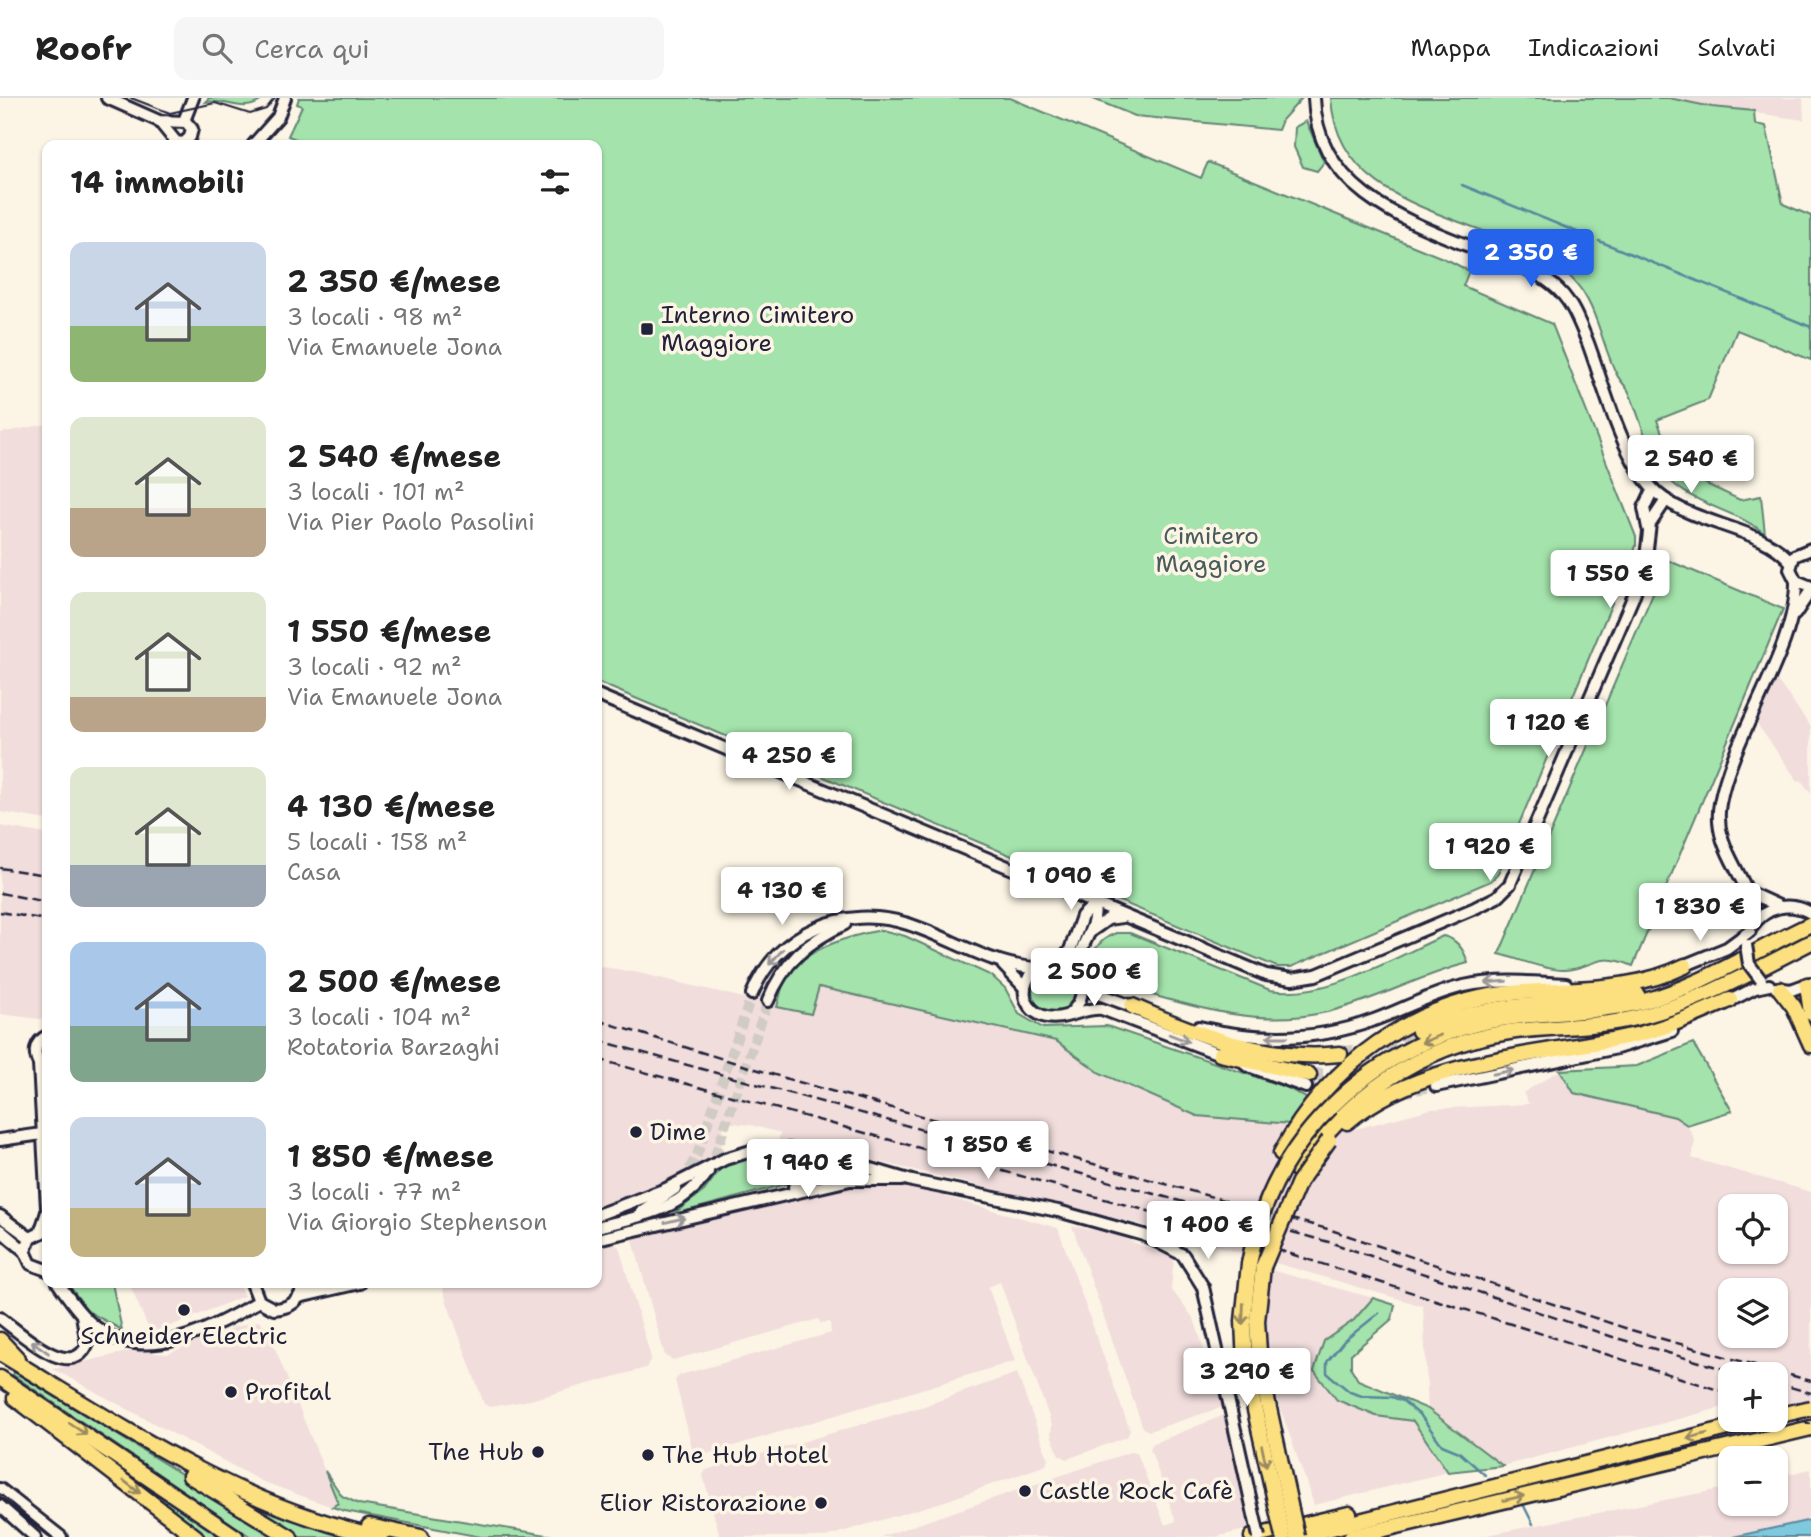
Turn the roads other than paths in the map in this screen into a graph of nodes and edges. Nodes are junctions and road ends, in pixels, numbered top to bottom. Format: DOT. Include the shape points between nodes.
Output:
graph roads {
  1 [pos="107,98"];
  2 [pos="193,98"];
  3 [pos="285,98"];
  4 [pos="1314,98"];
  5 [pos="159,121"];
  6 [pos="181,121"];
  7 [pos="175,140"];
  8 [pos="176,140"];
  9 [pos="178,140"];
  10 [pos="257,140"];
  11 [pos="1653,489"];
  12 [pos="1666,500"];
  13 [pos="1648,530"];
  14 [pos="1773,547"];
  15 [pos="1805,550"];
  16 [pos="1791,562"];
  17 [pos="1796,581"];
  18 [pos="1811,589"];
  19 [pos="1791,619"];
  20 [pos="602,697"];
  21 [pos="1060,890"];
  22 [pos="1748,892"];
  23 [pos="1094,905"];
  24 [pos="1780,907"];
  25 [pos="1807,911"];
  26 [pos="1122,917"];
  27 [pos="857,918"];
  28 [pos="1811,924"];
  29 [pos="1079,925"];
  30 [pos="1752,927"];
  31 [pos="1091,931"];
  32 [pos="1775,941"];
  33 [pos="1811,942"];
  34 [pos="1054,961"];
  35 [pos="1003,964"];
  36 [pos="1685,966"];
  37 [pos="1035,968"];
  38 [pos="1081,979"];
  39 [pos="1736,981"];
  40 [pos="1809,984"];
  41 [pos="1770,985"];
  42 [pos="1025,988"];
  43 [pos="752,995"];
  44 [pos="1730,1000"];
  45 [pos="768,1001"];
  46 [pos="1132,1006"];
  47 [pos="1811,1013"];
  48 [pos="1069,1014"];
  49 [pos="1419,1031"];
  50 [pos="42,1041"];
  51 [pos="1811,1045"];
  52 [pos="1220,1054"];
  53 [pos="1340,1054"];
  54 [pos="42,1064"];
  55 [pos="1434,1066"];
  56 [pos="1307,1081"];
  57 [pos="1436,1086"];
  58 [pos="42,1134"];
  59 [pos="0,1140"];
  60 [pos="810,1152"];
  61 [pos="708,1172"];
  62 [pos="912,1181"];
  63 [pos="676,1188"];
  64 [pos="736,1206"];
  65 [pos="602,1213"];
  66 [pos="0,1216"];
  67 [pos="614,1223"];
  68 [pos="602,1226"];
  69 [pos="0,1230"];
  70 [pos="42,1231"];
  71 [pos="30,1238"];
  72 [pos="602,1238"];
  73 [pos="25,1251"];
  74 [pos="1256,1265"];
  75 [pos="42,1268"];
  76 [pos="62,1288"];
  77 [pos="254,1288"];
  78 [pos="302,1288"];
  79 [pos="335,1288"];
  80 [pos="299,1297"];
  81 [pos="259,1301"];
  82 [pos="81,1313"];
  83 [pos="0,1318"];
  84 [pos="0,1340"];
  85 [pos="0,1353"];
  86 [pos="27,1369"];
  87 [pos="0,1378"];
  88 [pos="44,1379"];
  89 [pos="0,1386"];
  90 [pos="1811,1408"];
  91 [pos="1788,1413"];
  92 [pos="1811,1428"];
  93 [pos="1718,1430"];
  94 [pos="1526,1478"];
  95 [pos="0,1489"];
  96 [pos="0,1506"];
  97 [pos="35,1537"];
  98 [pos="61,1537"];
  99 [pos="196,1537"];
  100 [pos="236,1537"];
  101 [pos="290,1537"];
  102 [pos="380,1537"];
  103 [pos="421,1537"];
  104 [pos="1252,1537"];
  105 [pos="1259,1537"];
  106 [pos="1283,1537"];
  107 [pos="1296,1537"];
  108 [pos="1351,1537"];
  1 -- 5 [label="street"];
  2 -- 6 [label="street"];
  3 -- 10 [label="street" via="278,117"];
  4 -- 11 [label="street" via="1317,125 1330,155 1365,196 1398,215 1528,270 1564,296 1578,318 1631,453"];
  5 -- 6 [label="street"];
  5 -- 7 [label="street"];
  6 -- 8 [label="street"];
  6 -- 9 [label="street" via="192,133"];
  11 -- 12 [label="street"];
  11 -- 13 [label="street" via="1644,508"];
  12 -- 13 [label="street"];
  12 -- 14 [label="street"];
  13 -- 26 [label="street" via="1640,578 1515,878 1497,897 1316,975 1292,979 1266,975"];
  14 -- 15 [label="street"];
  14 -- 16 [label="street"];
  15 -- 16 [label="street"];
  16 -- 17 [label="street"];
  17 -- 18 [label="street"];
  17 -- 19 [label="street"];
  18 -- 19 [label="street"];
  19 -- 22 [label="street" via="1727,773 1720,801 1720,831 1727,854"];
  20 -- 21 [label="street"];
  21 -- 23 [label="street"];
  21 -- 29 [label="street" via="1077,909"];
  22 -- 24 [label="street"];
  22 -- 30 [label="street"];
  23 -- 26 [label="street"];
  23 -- 29 [label="street"];
  23 -- 31 [label="street"];
  24 -- 25 [label="street"];
  24 -- 30 [label="street" via="1765,913"];
  26 -- 31 [label="street" via="1108,919"];
  27 -- 35 [label="street" via="910,925"];
  27 -- 43 [label="street, one-way" via="824,924 790,941 769,964"];
  27 -- 45 [label="street" via="799,952 780,975"];
  28 -- 32 [label="highway"];
  29 -- 34 [label="street" via="1069,953"];
  30 -- 36 [label="street" via="1727,948"];
  30 -- 41 [label="street, bridge" via="1746,945 1749,964"];
  31 -- 38 [label="street" via="1078,953"];
  32 -- 49 [label="highway" via="1657,990 1501,1007"];
  32 -- 74 [label="highway, one-way, bridge" via="1709,976 1654,998 1600,1010 1502,1019 1449,1032 1391,1059 1366,1076 1304,1136 1262,1213"];
  33 -- 39 [label="highway"];
  34 -- 37 [label="street"];
  34 -- 38 [label="street" via="1072,967"];
  35 -- 37 [label="street"];
  35 -- 42 [label="street"];
  36 -- 46 [label="street, one-way" via="1605,984 1477,984 1359,1025 1306,1036 1222,1032"];
  36 -- 74 [label="highway, bridge" via="1636,984 1513,993 1448,1007 1369,1048 1309,1106 1281,1153 1250,1234"];
  37 -- 42 [label="street"];
  38 -- 46 [label="street" via="1093,992"];
  38 -- 48 [label="street" via="1079,1004"];
  39 -- 55 [label="highway" via="1654,1019"];
  39 -- 74 [label="highway, bridge" via="1665,1010 1623,1021 1511,1032 1453,1046 1399,1071 1350,1108 1312,1150 1278,1210"];
  40 -- 41 [label="street"];
  40 -- 47 [label="highway"];
  41 -- 44 [label="street"];
  41 -- 51 [label="highway" via="1794,1007"];
  42 -- 48 [label="street" via="1037,1013 1055,1018"];
  57 -- 44 [label="street, one-way" via="1646,1041"];
  44 -- 74 [label="highway, bridge" via="1645,1033 1434,1076 1374,1102 1337,1132 1306,1170"];
  46 -- 53 [label="highway" via="1240,1047"];
  48 -- 52 [label="street, one-way" via="1102,1009"];
  50 -- 54 [label="street" via="35,1049"];
  52 -- 56 [label="highway"];
  58 -- 59 [label="street"];
  60 -- 62 [label="street"];
  60 -- 64 [label="street" via="815,1162 810,1179"];
  60 -- 65 [label="street" via="775,1149 733,1156 649,1197"];
  61 -- 67 [label="street" via="671,1207"];
  62 -- 64 [label="street" via="850,1180"];
  62 -- 105 [label="street, bridge" via="1058,1211 1144,1235 1183,1255 1203,1287"];
  63 -- 67 [label="street" via="660,1202"];
  72 -- 64 [label="street, one-way"];
  66 -- 71 [label="street"];
  67 -- 68 [label="street"];
  69 -- 73 [label="street"];
  70 -- 71 [label="street"];
  71 -- 73 [label="street"];
  73 -- 75 [label="street" via="31,1264"];
  74 -- 106 [label="highway, one-way, bridge" via="1243,1321 1245,1365"];
  74 -- 107 [label="highway, bridge" via="1259,1359"];
  76 -- 82 [label="street"];
  77 -- 81 [label="street"];
  78 -- 80 [label="street"];
  79 -- 80 [label="street"];
  80 -- 81 [label="street" via="285,1308 274,1309"];
  81 -- 82 [label="street" via="192,1335 164,1342 124,1340 99,1330"];
  82 -- 83 [label="street, one-way" via="87,1345 82,1355 68,1359 49,1353"];
  84 -- 86 [label="highway"];
  85 -- 86 [label="highway"];
  86 -- 88 [label="highway"];
  87 -- 100 [label="highway, one-way"];
  88 -- 101 [label="highway"];
  88 -- 102 [label="highway" via="228,1486 300,1515"];
  88 -- 103 [label="highway" via="248,1486 319,1513"];
  89 -- 99 [label="highway, one-way"];
  90 -- 91 [label="highway, bridge"];
  108 -- 92 [label="highway, one-way"];
  93 -- 94 [label="highway, one-way"];
  94 -- 104 [label="highway" via="1448,1491"];
  94 -- 107 [label="highway"];
  95 -- 98 [label="street"];
  96 -- 97 [label="street"];
}
